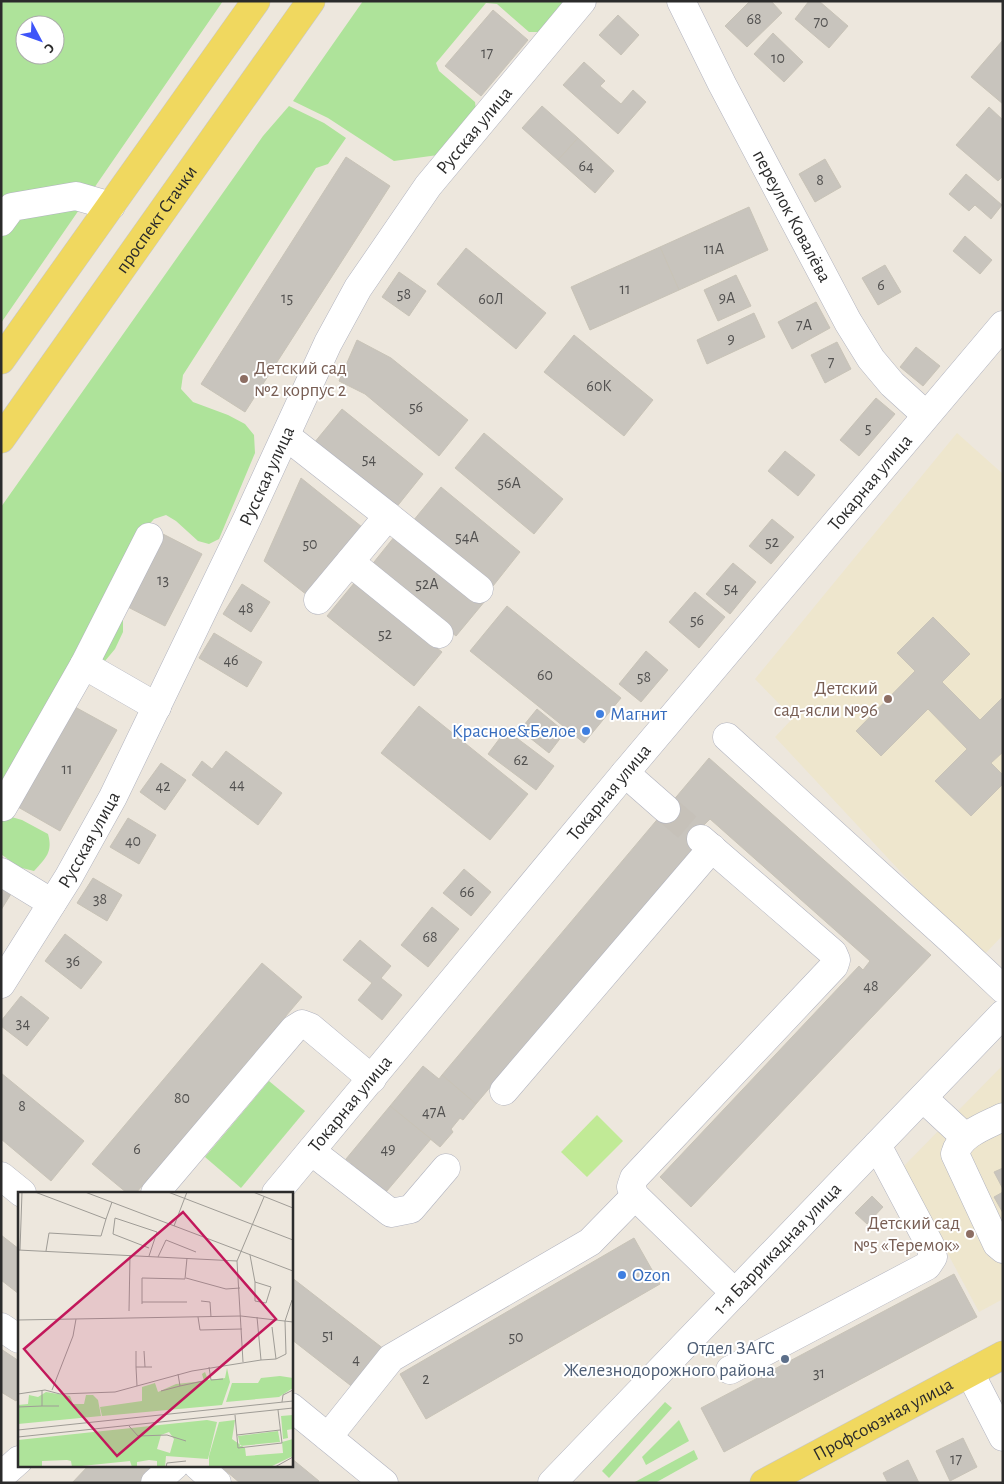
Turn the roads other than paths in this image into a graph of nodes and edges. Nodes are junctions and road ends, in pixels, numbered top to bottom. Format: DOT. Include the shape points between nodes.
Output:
graph roads {
  1 [pos="256,1"];
  2 [pos="311,1"];
  3 [pos="582,1"];
  4 [pos="681,1"];
  5 [pos="111,206"];
  6 [pos="1,222"];
  7 [pos="1003,325"];
  8 [pos="1,360"];
  9 [pos="926,415"];
  10 [pos="286,436"];
  11 [pos="1,439"];
  12 [pos="388,516"];
  13 [pos="149,537"];
  14 [pos="350,562"];
  15 [pos="479,589"];
  16 [pos="318,600"];
  17 [pos="439,634"];
  18 [pos="84,665"];
  19 [pos="157,707"];
  20 [pos="727,737"];
  21 [pos="625,773"];
  22 [pos="3,807"];
  23 [pos="666,809"];
  24 [pos="1,872"];
  25 [pos="52,903"];
  26 [pos="1,984"];
  27 [pos="1003,989"];
  28 [pos="1003,1014"];
  29 [pos="372,1079"];
  30 [pos="504,1091"];
  31 [pos="923,1098"];
  32 [pos="1003,1117"];
  33 [pos="965,1137"];
  34 [pos="877,1145"];
  35 [pos="311,1151"];
  36 [pos="446,1168"];
  37 [pos="1,1176"];
  38 [pos="21,1192"];
  39 [pos="156,1192"];
  40 [pos="277,1192"];
  41 [pos="636,1196"];
  42 [pos="1003,1249"];
  43 [pos="735,1293"];
  44 [pos="1,1326"];
  45 [pos="18,1338"];
  46 [pos="1003,1355"];
  47 [pos="730,1370"];
  48 [pos="970,1373"];
  49 [pos="292,1408"];
  50 [pos="328,1437"];
  51 [pos="1003,1437"];
  52 [pos="18,1461"];
  53 [pos="174,1466"];
  54 [pos="198,1466"];
  55 [pos="1,1476"];
  56 [pos="156,1483"];
  57 [pos="217,1483"];
  58 [pos="384,1483"];
  59 [pos="552,1483"];
  60 [pos="764,1483"];
  1 -- 5 [label="main road"];
  2 -- 11 [label="main road, проспект Стачки"];
  3 -- 10 [label="street, Русская улица" via="428,186 392,237 358,288 328,343"];
  4 -- 9 [label="street, переулок Ковалёва" via="848,322 892,384"];
  5 -- 6 [label="street" via="76,196 12,207"];
  5 -- 8 [label="main road"];
  7 -- 9 [label="street, Токарная улица"];
  9 -- 21 [label="street, Токарная улица"];
  10 -- 12 [label="street"];
  10 -- 19 [label="street, Русская улица"];
  12 -- 14 [label="street"];
  12 -- 15 [label="street"];
  13 -- 18 [label="street"];
  14 -- 16 [label="street"];
  14 -- 17 [label="street"];
  18 -- 19 [label="street"];
  18 -- 22 [label="street"];
  19 -- 25 [label="street, Русская улица" via="113,797"];
  20 -- 27 [label="street"];
  21 -- 23 [label="street"];
  21 -- 29 [label="street, Токарная улица"];
  24 -- 25 [label="street"];
  25 -- 26 [label="street, Русская улица"];
  28 -- 31 [label="street, 1-я Баррикадная улица"];
  29 -- 35 [label="street, Токарная улица"];
  29 -- 39 [label="street" via="310,1027 302,1024 294,1029"];
  30 -- 41 [label="street" via="706,843 833,953 836,960 834,966 634,1178 631,1187"];
  31 -- 33 [label="street"];
  31 -- 34 [label="street, 1-я Баррикадная улица"];
  32 -- 33 [label="street"];
  33 -- 42 [label="street" via="957,1145 955,1154"];
  34 -- 43 [label="street, 1-я Баррикадная улица"];
  34 -- 47 [label="street" via="933,1257 927,1266"];
  35 -- 36 [label="street" via="391,1213 411,1210"];
  35 -- 40 [label="street, Токарная улица"];
  37 -- 38 [label="street"];
  41 -- 43 [label="street"];
  41 -- 50 [label="street" via="590,1242 391,1358"];
  43 -- 59 [label="street, 1-я Баррикадная улица"];
  44 -- 45 [label="street"];
  46 -- 48 [label="main road, Профсоюзная улица"];
  48 -- 51 [label="street"];
  48 -- 60 [label="main road, Профсоюзная улица"];
  49 -- 50 [label="street"];
  50 -- 58 [label="street"];
  52 -- 55 [label="street"];
  53 -- 56 [label="street"];
  54 -- 57 [label="street"];
}
